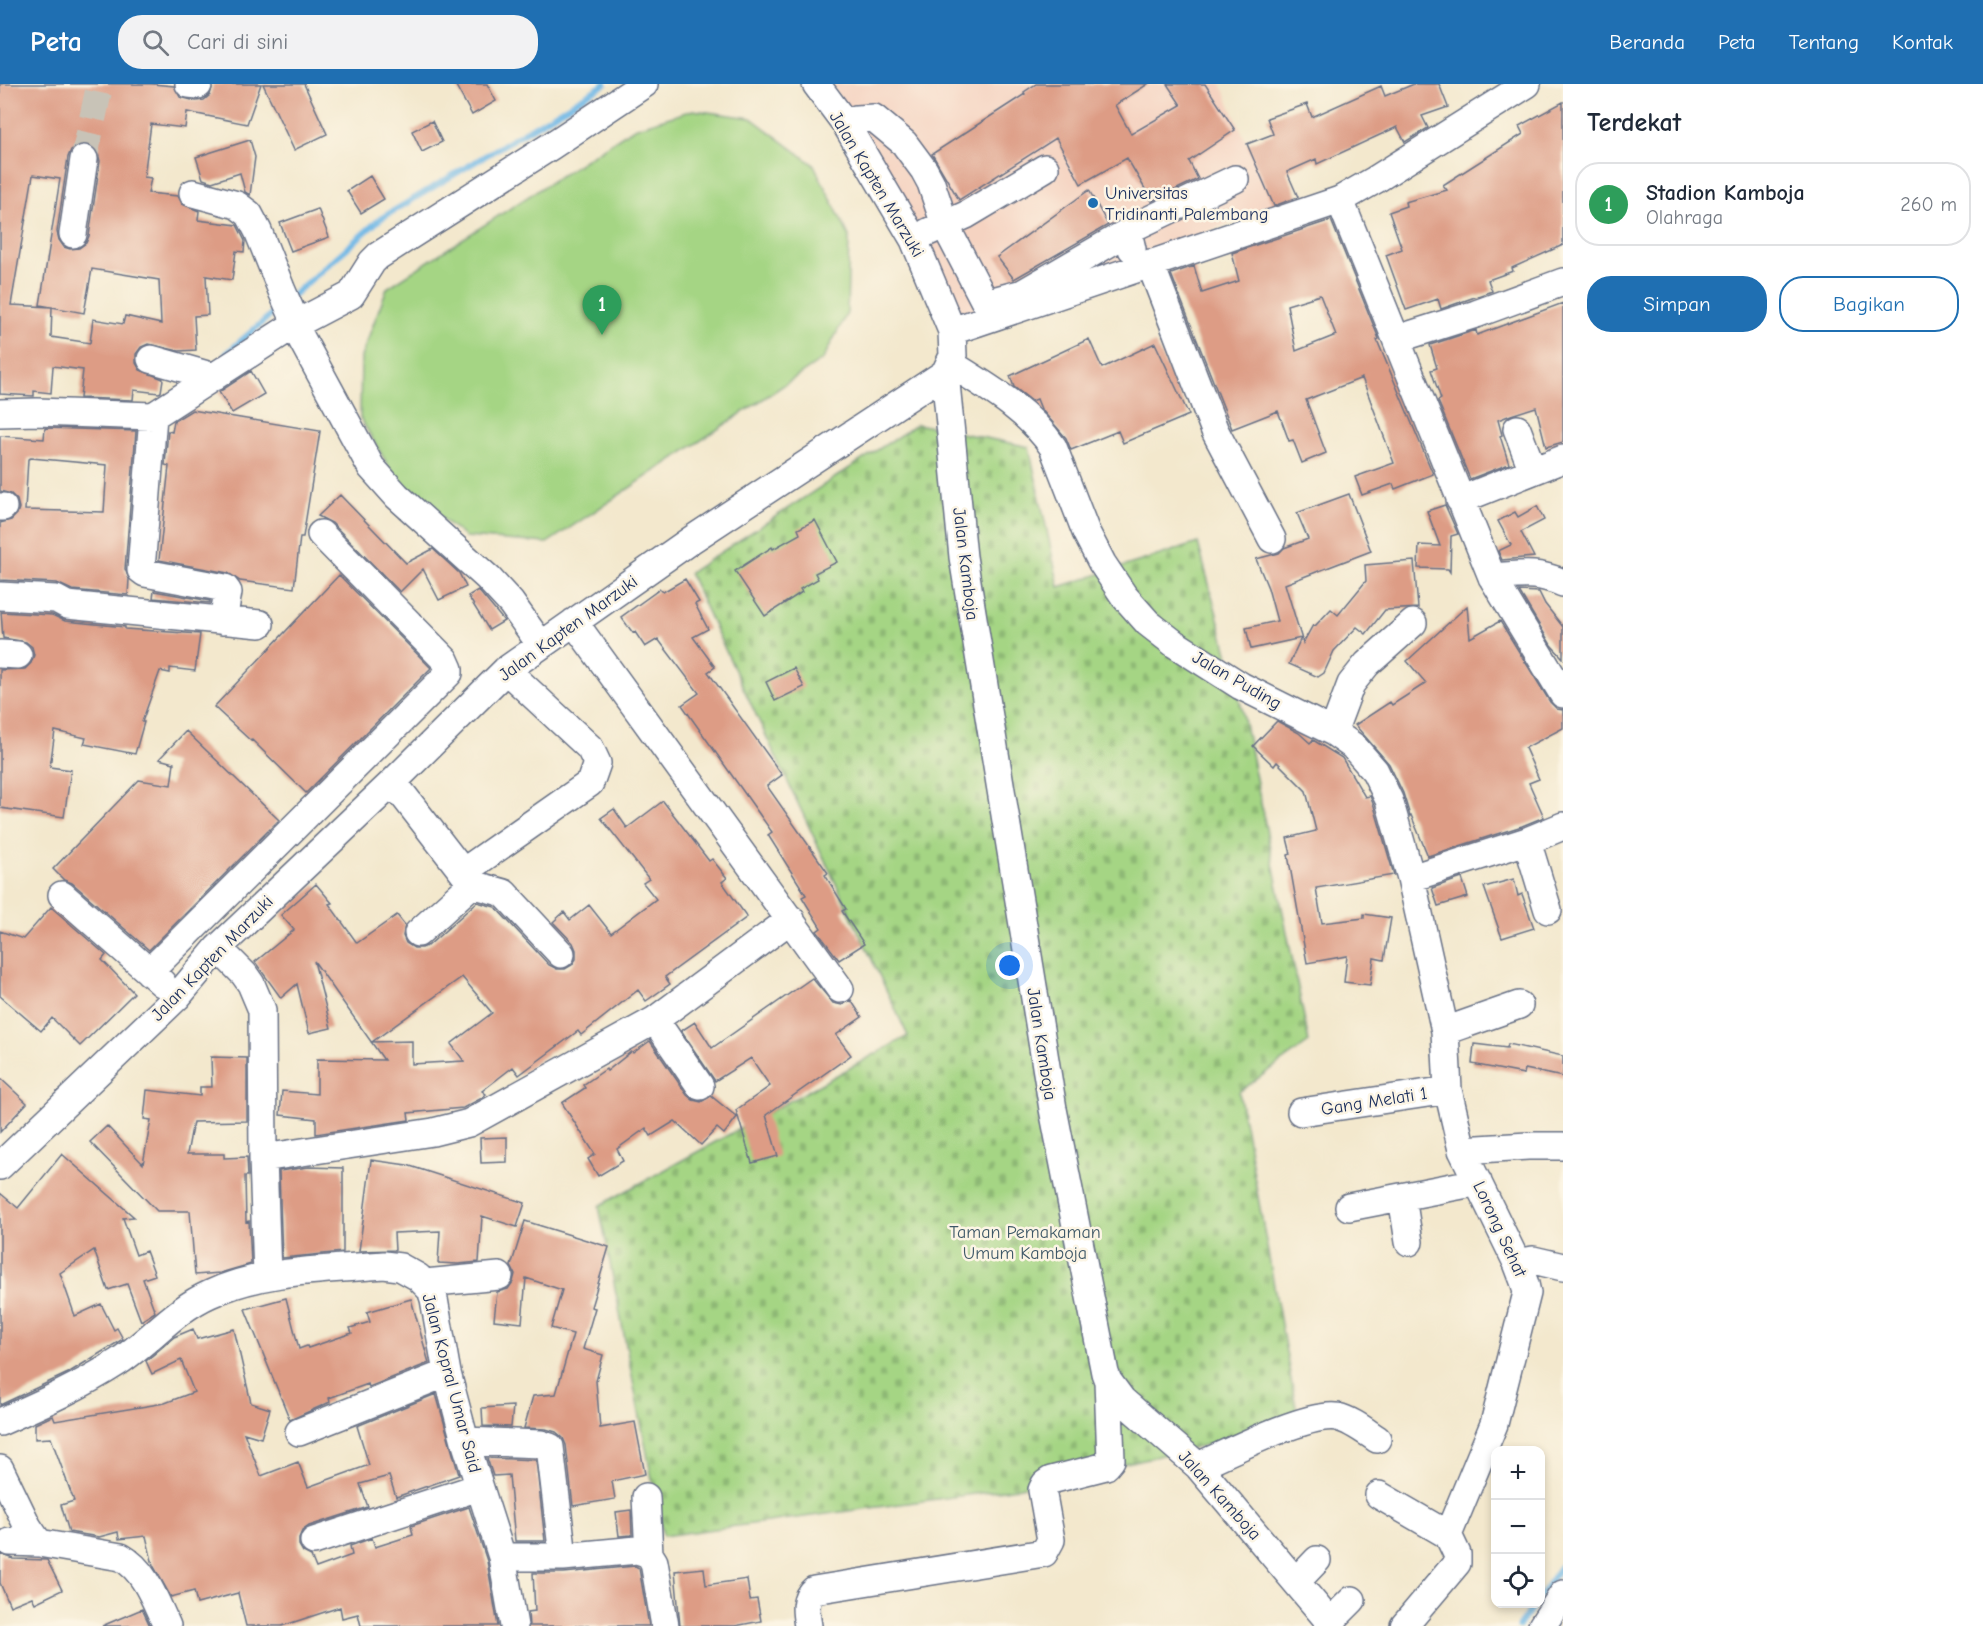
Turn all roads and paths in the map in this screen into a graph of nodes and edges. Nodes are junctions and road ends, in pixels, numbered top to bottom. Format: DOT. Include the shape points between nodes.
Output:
graph roads {
  1 [pos="644,84"];
  2 [pos="816,84"];
  3 [pos="1527,84"];
  4 [pos="845,123"];
  5 [pos="84,159"];
  6 [pos="1045,168"];
  7 [pos="1235,178"];
  8 [pos="193,193"];
  9 [pos="1340,200"];
  10 [pos="945,225"];
  11 [pos="1128,232"];
  12 [pos="73,234"];
  13 [pos="914,240"];
  14 [pos="1144,266"];
  15 [pos="1563,282"];
  16 [pos="294,320"];
  17 [pos="952,331"];
  18 [pos="1397,339"];
  19 [pos="151,360"];
  20 [pos="948,369"];
  21 [pos="214,377"];
  22 [pos="0,413"];
  23 [pos="153,416"];
  24 [pos="1517,429"];
  25 [pos="1563,459"];
  26 [pos="1533,471"];
  27 [pos="1460,500"];
  28 [pos="321,534"];
  29 [pos="1272,538"];
  30 [pos="1492,577"];
  31 [pos="1563,583"];
  32 [pos="0,596"];
  33 [pos="223,621"];
  34 [pos="574,622"];
  35 [pos="1413,623"];
  36 [pos="260,624"];
  37 [pos="541,645"];
  38 [pos="506,670"];
  39 [pos="1563,694"];
  40 [pos="1333,732"];
  41 [pos="393,782"];
  42 [pos="302,820"];
  43 [pos="1563,826"];
  44 [pos="1527,842"];
  45 [pos="326,845"];
  46 [pos="468,878"];
  47 [pos="1411,878"];
  48 [pos="62,895"];
  49 [pos="1548,910"];
  50 [pos="791,919"];
  51 [pos="418,933"];
  52 [pos="218,948"];
  53 [pos="561,954"];
  54 [pos="149,972"];
  55 [pos="840,988"];
  56 [pos="177,997"];
  57 [pos="1519,1005"];
  58 [pos="655,1020"];
  59 [pos="1445,1031"];
  60 [pos="700,1086"];
  61 [pos="1448,1090"];
  62 [pos="1301,1112"];
  63 [pos="1563,1146"];
  64 [pos="1462,1150"];
  65 [pos="262,1158"];
  66 [pos="0,1166"];
  67 [pos="1478,1182"];
  68 [pos="1402,1197"];
  69 [pos="1349,1207"];
  70 [pos="1409,1242"];
  71 [pos="1517,1263"];
  72 [pos="1563,1267"];
  73 [pos="267,1276"];
  74 [pos="499,1276"];
  75 [pos="424,1283"];
  76 [pos="447,1373"];
  77 [pos="1108,1382"];
  78 [pos="0,1422"];
  79 [pos="299,1432"];
  80 [pos="1377,1439"];
  81 [pos="465,1441"];
  82 [pos="1198,1466"];
  83 [pos="0,1469"];
  84 [pos="479,1487"];
  85 [pos="1379,1495"];
  86 [pos="646,1497"];
  87 [pos="1448,1535"];
  88 [pos="314,1541"];
  89 [pos="10,1542"];
  90 [pos="39,1543"];
  91 [pos="649,1554"];
  92 [pos="502,1557"];
  93 [pos="563,1557"];
  94 [pos="1317,1560"];
  95 [pos="1296,1582"];
  96 [pos="1563,1594"];
  97 [pos="1352,1600"];
  98 [pos="1332,1624"];
  99 [pos="167,1626"];
  100 [pos="514,1626"];
  101 [pos="665,1626"];
  102 [pos="808,1626"];
  103 [pos="1404,1626"];
  104 [pos="1542,1626"];
  1 -- 16 [label="street" via="378,256 351,295"];
  2 -- 4 [label="street, Jalan Kapten Marzuki"];
  3 -- 9 [label="street"];
  4 -- 10 [label="street" via="874,118 912,150 931,183"];
  4 -- 13 [label="street, Jalan Kapten Marzuki"];
  5 -- 12 [label="street"];
  6 -- 10 [label="street"];
  7 -- 11 [label="street"];
  8 -- 16 [label="street" via="237,205 249,214"];
  9 -- 14 [label="street"];
  9 -- 18 [label="street"];
  10 -- 11 [label="street" via="984,300 989,302 1023,293"];
  10 -- 13 [label="street"];
  11 -- 14 [label="street"];
  13 -- 17 [label="street, Jalan Kapten Marzuki"];
  14 -- 17 [label="street"];
  14 -- 29 [label="street" via="1215,431"];
  15 -- 18 [label="street"];
  16 -- 21 [label="street"];
  16 -- 37 [label="street" via="371,467 397,496 488,578"];
  17 -- 20 [label="street, Jalan Kapten Marzuki" via="954,345"];
  18 -- 27 [label="street"];
  19 -- 21 [label="street"];
  20 -- 34 [label="street, Jalan Kapten Marzuki"];
  20 -- 40 [label="street, Jalan Puding" via="979,382 1045,435 1102,563 1148,623 1241,686"];
  20 -- 77 [label="street, Jalan Kamboja" via="963,556 978,651 1053,1109"];
  21 -- 23 [label="street"];
  22 -- 23 [label="street"];
  23 -- 33 [label="street" via="141,570 225,588"];
  24 -- 26 [label="street"];
  25 -- 26 [label="street"];
  26 -- 27 [label="street"];
  27 -- 30 [label="street"];
  28 -- 42 [label="street" via="450,669 447,677"];
  30 -- 31 [label="street" via="1535,574"];
  30 -- 39 [label="street"];
  32 -- 33 [label="street" via="56,599 67,605"];
  33 -- 36 [label="street"];
  34 -- 37 [label="street, Jalan Kapten Marzuki"];
  34 -- 50 [label="street"];
  35 -- 40 [label="street" via="1367,664 1352,684"];
  37 -- 38 [label="street, Jalan Kapten Marzuki"];
  38 -- 41 [label="street, Jalan Kapten Marzuki"];
  38 -- 46 [label="street" via="590,748 597,763 590,783"];
  40 -- 47 [label="street, Jalan Puding" via="1365,757 1378,778 1389,800"];
  41 -- 45 [label="street, Jalan Kapten Marzuki"];
  41 -- 46 [label="street"];
  42 -- 45 [label="street"];
  42 -- 54 [label="street"];
  43 -- 44 [label="street"];
  44 -- 47 [label="street"];
  44 -- 49 [label="street"];
  45 -- 52 [label="street, Jalan Kapten Marzuki"];
  46 -- 51 [label="street"];
  46 -- 53 [label="street" via="509,896"];
  47 -- 59 [label="street, Lorong Sehat"];
  48 -- 54 [label="street"];
  50 -- 55 [label="street"];
  50 -- 58 [label="street"];
  52 -- 56 [label="street, Jalan Kapten Marzuki"];
  52 -- 65 [label="street" via="244,974 262,1010"];
  54 -- 56 [label="street"];
  56 -- 66 [label="street, Jalan Kapten Marzuki"];
  57 -- 59 [label="street"];
  58 -- 60 [label="street"];
  58 -- 65 [label="street" via="458,1127"];
  59 -- 61 [label="street, Lorong Sehat"];
  61 -- 62 [label="street, Gang Melati 1"];
  61 -- 64 [label="street, Lorong Sehat"];
  63 -- 64 [label="street"];
  64 -- 67 [label="street, Lorong Sehat"];
  65 -- 73 [label="street"];
  67 -- 68 [label="street"];
  67 -- 71 [label="street, Lorong Sehat"];
  68 -- 69 [label="street"];
  68 -- 70 [label="street"];
  71 -- 72 [label="street" via="1533,1260"];
  71 -- 87 [label="street, Lorong Sehat" via="1527,1293 1494,1425"];
  73 -- 75 [label="street, Jalan Kopral Umar Said" via="384,1265 400,1267"];
  73 -- 78 [label="street, Jalan Kopral Umar Said" via="202,1298 120,1361 56,1398"];
  74 -- 75 [label="street"];
  75 -- 76 [label="street, Jalan Kopral Umar Said" via="434,1299"];
  76 -- 79 [label="street"];
  76 -- 81 [label="street, Jalan Kopral Umar Said"];
  77 -- 82 [label="street, Jalan Kamboja" via="1122,1400"];
  77 -- 102 [label="street" via="1111,1460 1106,1466 1045,1484 1042,1490 1051,1540 1044,1553 814,1590 806,1600"];
  80 -- 82 [label="street" via="1346,1420 1318,1418"];
  81 -- 84 [label="street, Jalan Kopral Umar Said"];
  81 -- 93 [label="street" via="550,1447"];
  82 -- 95 [label="street, Jalan Kamboja"];
  83 -- 90 [label="street"];
  84 -- 88 [label="street"];
  84 -- 92 [label="street, Jalan Kopral Umar Said"];
  85 -- 87 [label="street"];
  86 -- 91 [label="street"];
  87 -- 103 [label="street" via="1457,1563"];
  89 -- 90 [label="street"];
  90 -- 99 [label="street" via="121,1557 132,1563"];
  91 -- 93 [label="street" via="637,1550"];
  91 -- 101 [label="street" via="654,1562"];
  92 -- 93 [label="street"];
  92 -- 100 [label="street, Jalan Kopral Umar Said"];
  94 -- 95 [label="street"];
  95 -- 98 [label="street, Jalan Kamboja"];
  96 -- 104 [label="street"];
  97 -- 98 [label="street"];
}
